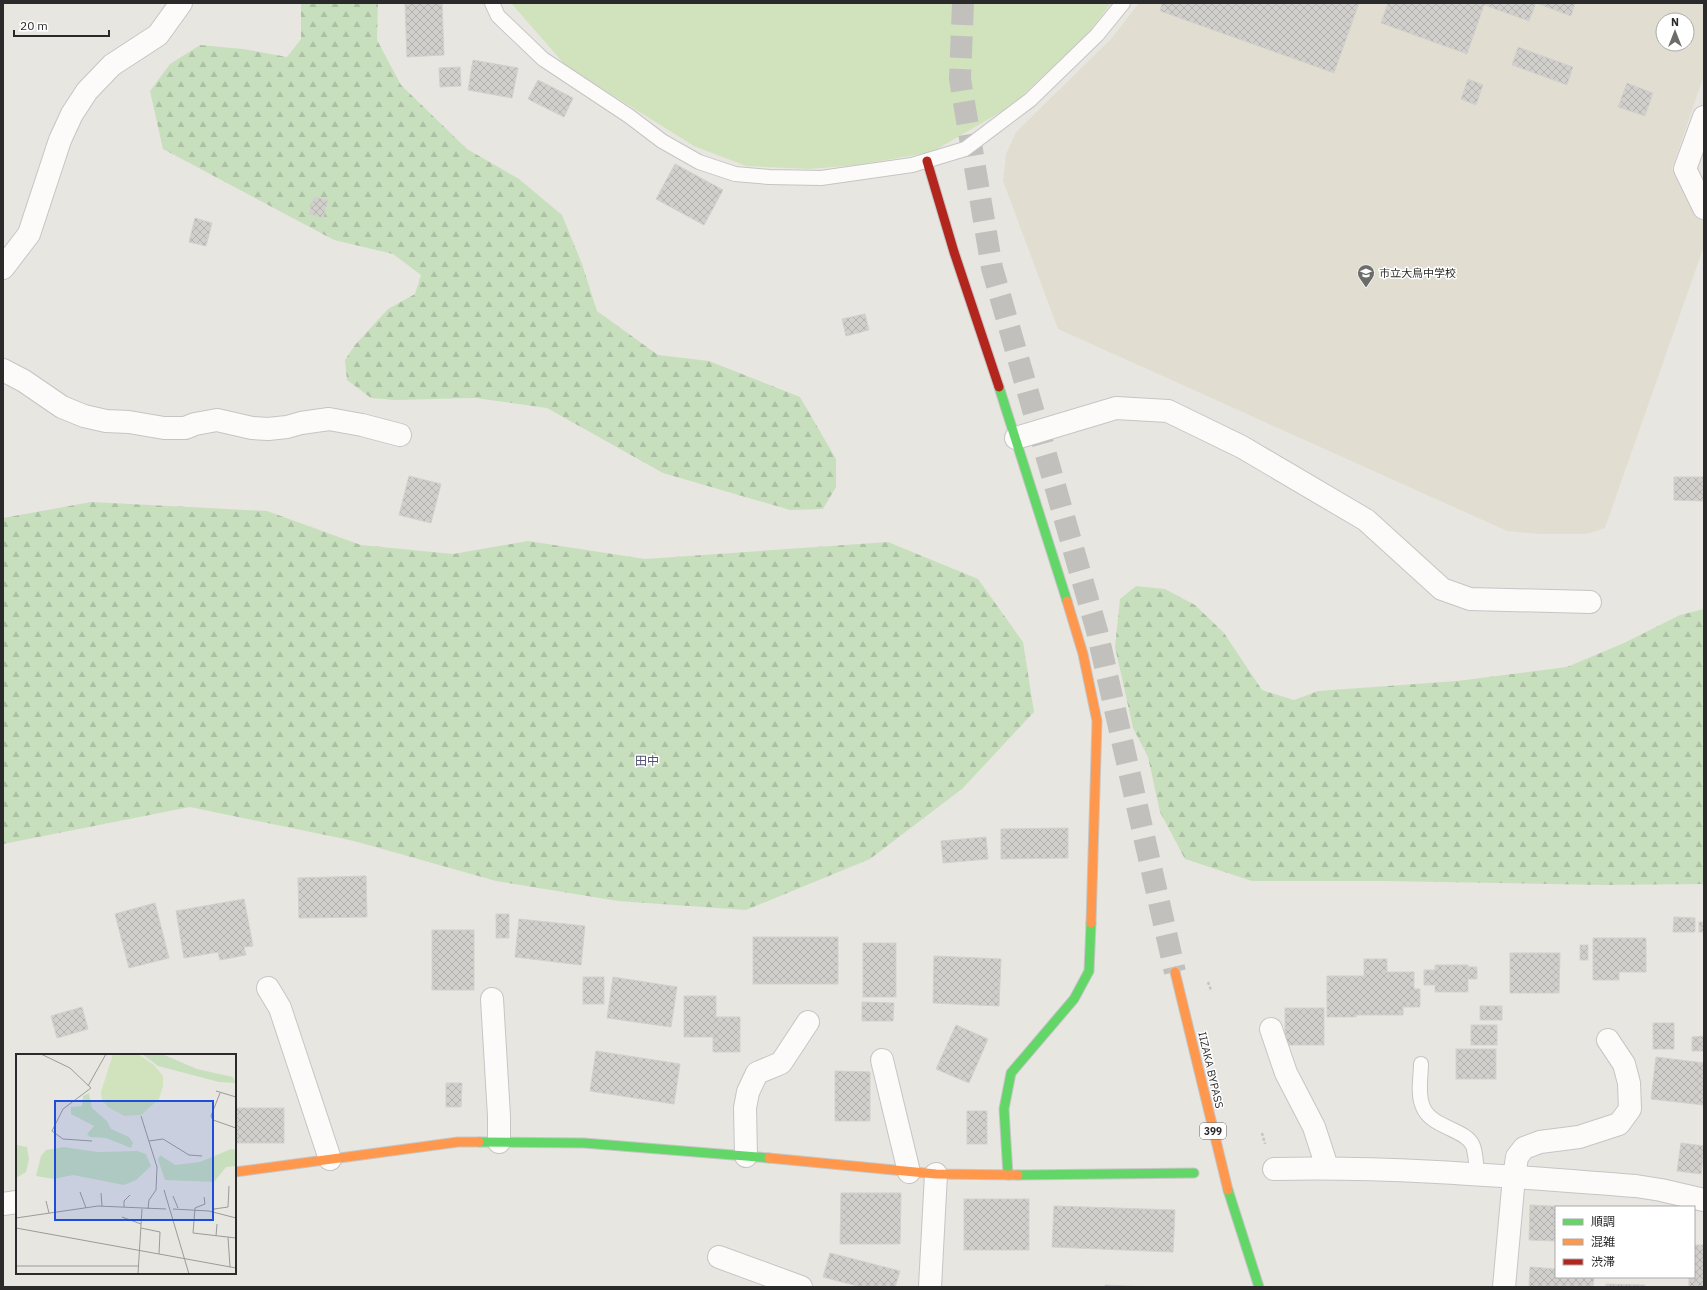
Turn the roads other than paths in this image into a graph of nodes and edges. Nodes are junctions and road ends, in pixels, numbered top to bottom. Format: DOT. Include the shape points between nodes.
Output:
graph roads {
  1 [pos="181,3"];
  2 [pos="492,3"];
  3 [pos="1124,3"];
  4 [pos="1704,117"];
  5 [pos="927,161"];
  6 [pos="1704,208"];
  7 [pos="3,268"];
  8 [pos="3,370"];
  9 [pos="400,435"];
  10 [pos="1016,438"];
  11 [pos="1590,602"];
  12 [pos="1175,972"];
  13 [pos="268,988"];
  14 [pos="492,999"];
  15 [pos="808,1022"];
  16 [pos="1271,1029"];
  17 [pos="1608,1040"];
  18 [pos="882,1060"];
  19 [pos="1421,1064"];
  20 [pos="499,1142"];
  21 [pos="746,1156"];
  22 [pos="330,1159"];
  23 [pos="1327,1167"];
  24 [pos="1274,1169"];
  25 [pos="236,1172"];
  26 [pos="909,1172"];
  27 [pos="1194,1173"];
  28 [pos="936,1174"];
  29 [pos="1477,1174"];
  30 [pos="1008,1175"];
  31 [pos="1514,1177"];
  32 [pos="1704,1200"];
  33 [pos="16,1202"];
  34 [pos="3,1204"];
  35 [pos="719,1257"];
  36 [pos="801,1287"];
  37 [pos="930,1287"];
  38 [pos="1260,1287"];
  39 [pos="1504,1287"];
  1 -- 7 [label="street" via="158,35 112,65 87,91 72,114 60,140 29,234"];
  2 -- 5 [label="lane" via="498,16 543,59 662,141 699,162 734,174 821,178 912,166"];
  3 -- 5 [label="lane" via="1098,35 1030,100 965,149"];
  4 -- 6 [label="street" via="1685,169"];
  5 -- 10 [label="main road" via="954,252"];
  8 -- 9 [label="street" via="62,407 106,421 185,428 217,420 268,429 329,419"];
  10 -- 11 [label="street" via="1116,408 1168,412 1242,447 1366,520 1442,589 1470,599"];
  10 -- 30 [label="main road" via="1083,654 1097,721 1089,971 1074,999 1012,1073 1004,1109"];
  12 -- 38 [label="main road, IIZAKA BYPASS / 399" via="1223,1173"];
  13 -- 22 [label="street" via="280,1008"];
  14 -- 20 [label="street"];
  15 -- 21 [label="street" via="781,1063 757,1073 748,1092 745,1108"];
  16 -- 23 [label="street" via="1286,1073 1314,1127"];
  17 -- 31 [label="street" via="1624,1064 1629,1083 1630,1109 1619,1124 1579,1137 1540,1142 1524,1148 1517,1157"];
  18 -- 26 [label="street"];
  19 -- 29 [label="lane" via="1420,1098 1423,1108 1431,1118 1461,1134 1473,1145"];
  20 -- 21 [label="main road" via="584,1143"];
  20 -- 22 [label="main road" via="458,1142"];
  21 -- 26 [label="main road"];
  22 -- 25 [label="main road"];
  23 -- 24 [label="street"];
  23 -- 29 [label="street"];
  26 -- 28 [label="main road"];
  27 -- 30 [label="main road"];
  28 -- 30 [label="main road"];
  28 -- 37 [label="street"];
  29 -- 31 [label="street"];
  31 -- 32 [label="street" via="1636,1186"];
  31 -- 39 [label="street"];
  33 -- 34 [label="street"];
  35 -- 36 [label="street"];
}
